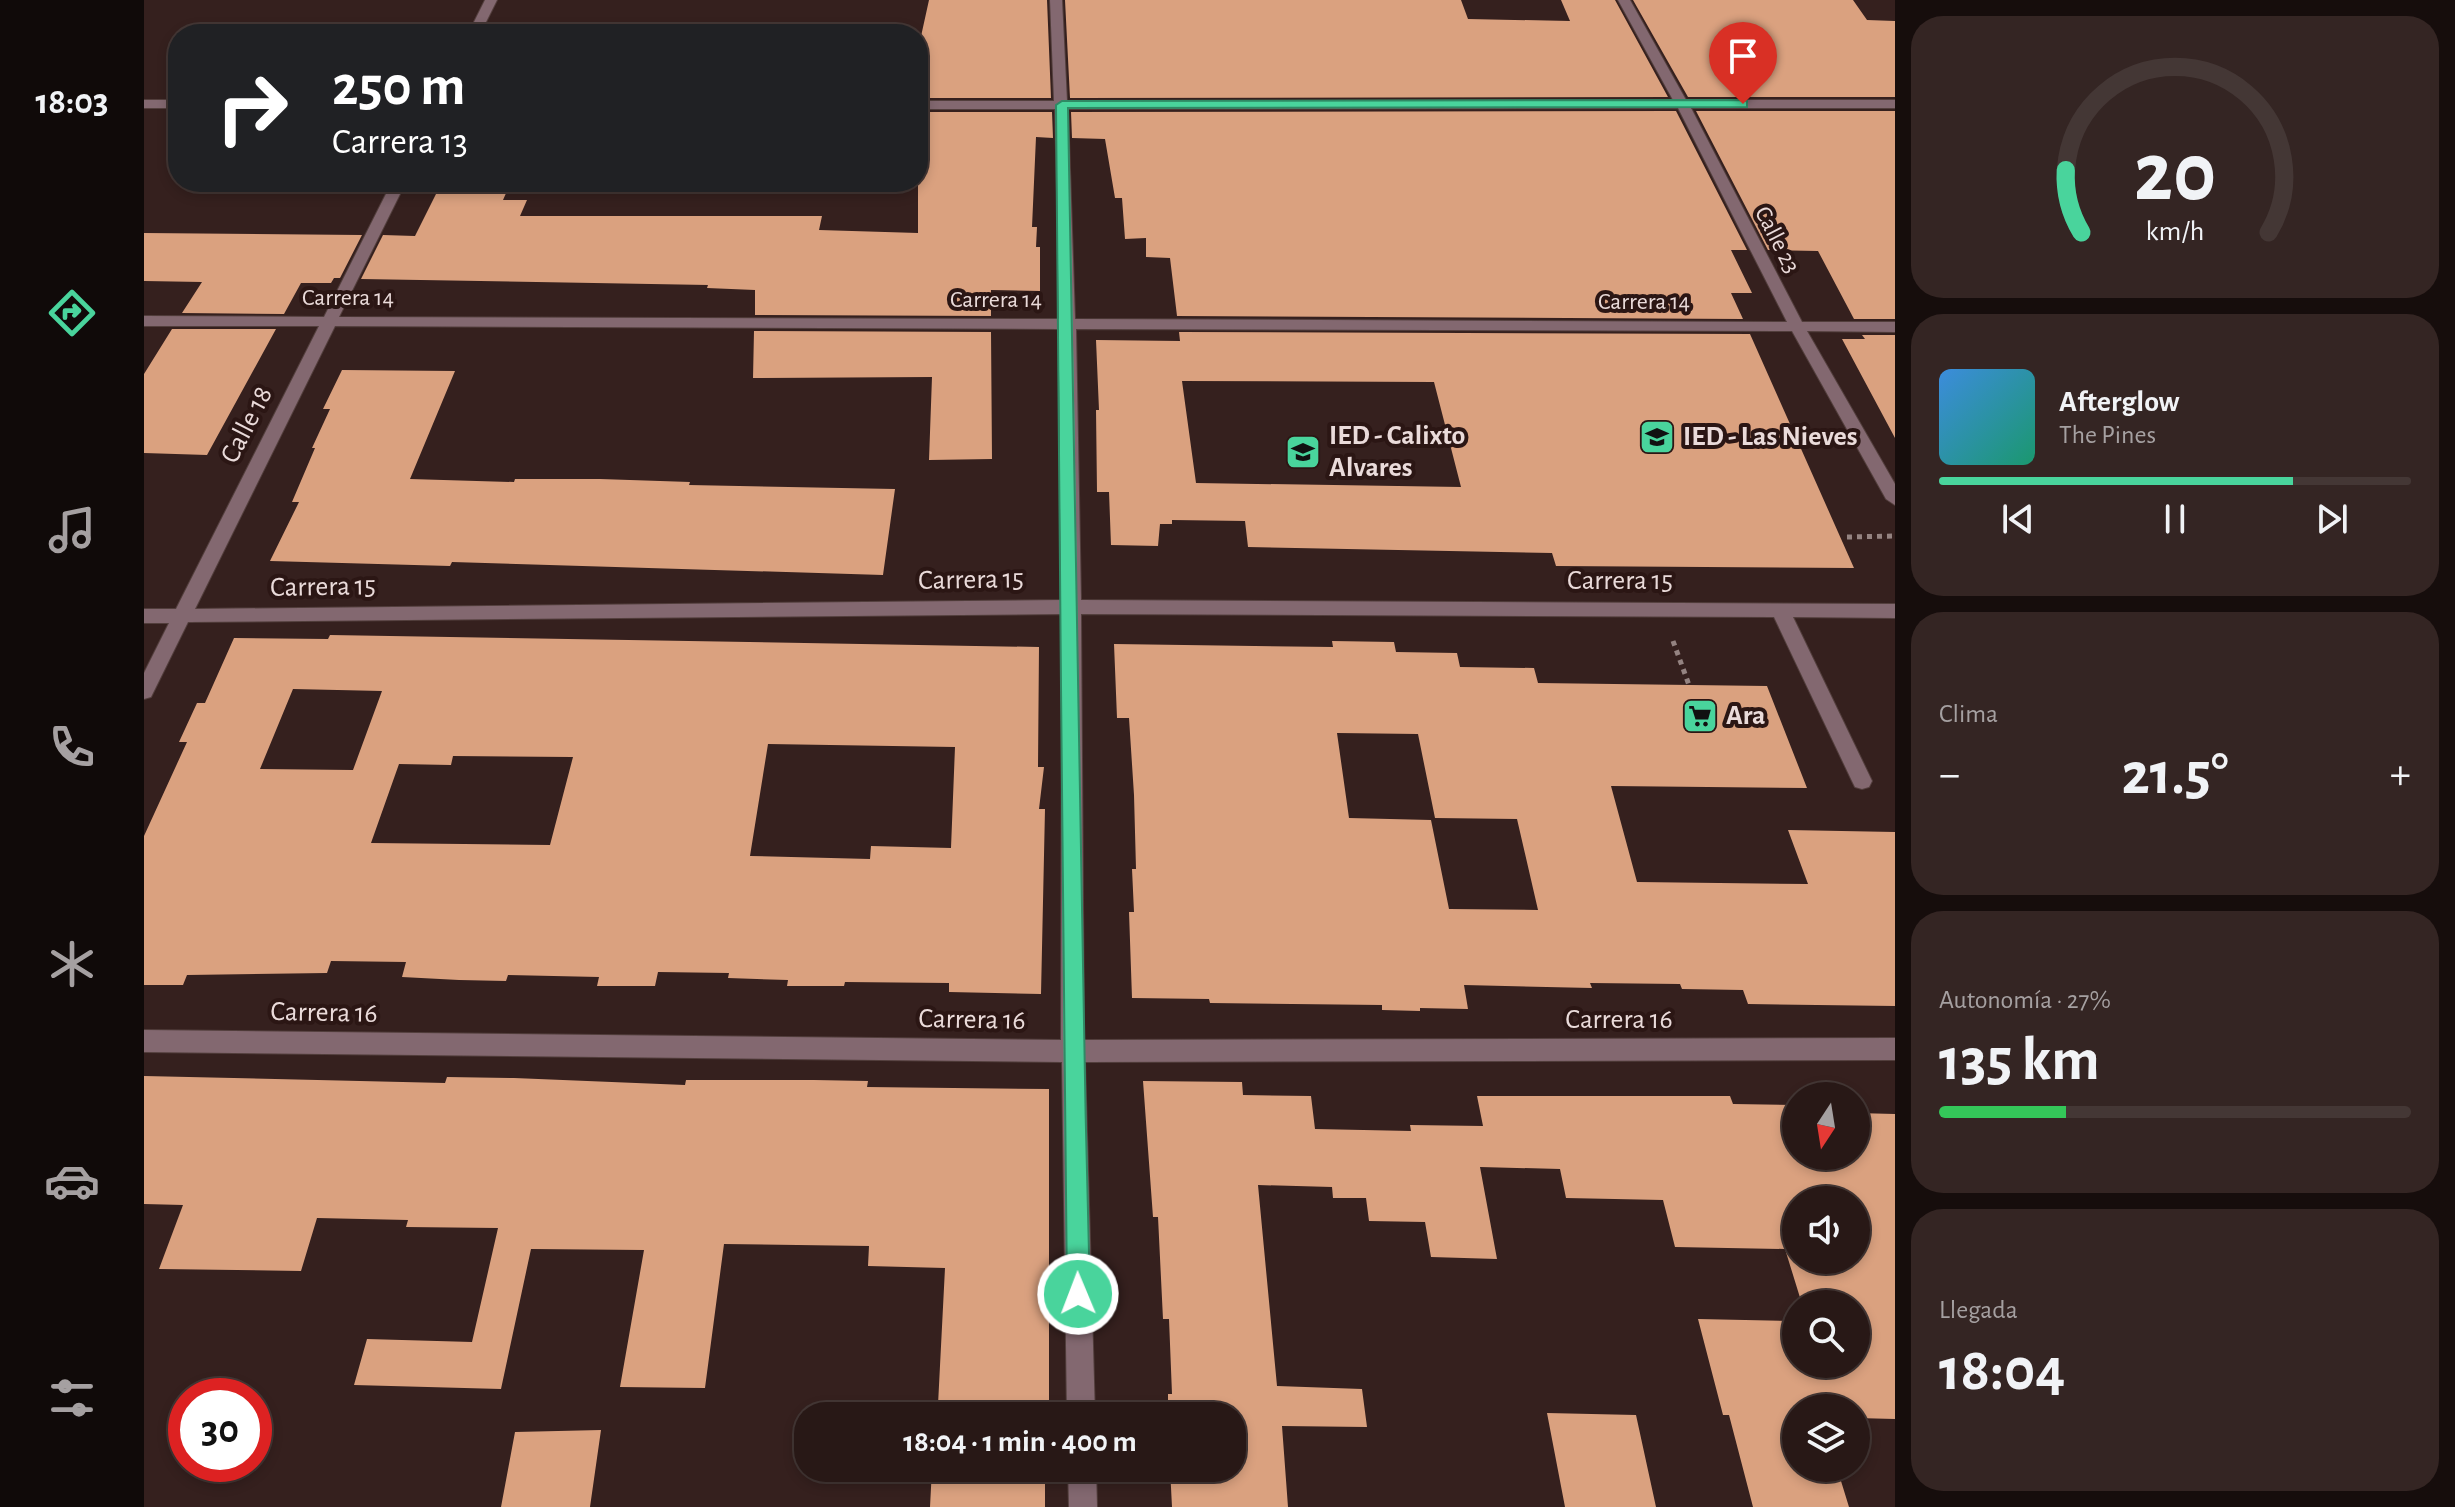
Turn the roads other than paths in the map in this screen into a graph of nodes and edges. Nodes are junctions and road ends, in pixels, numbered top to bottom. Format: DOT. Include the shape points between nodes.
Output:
graph roads {
  1 [pos="491,0"];
  2 [pos="1056,0"];
  3 [pos="1624,0"];
  4 [pos="479,24"];
  5 [pos="144,104"];
  6 [pos="168,104"];
  7 [pos="1682,104"];
  8 [pos="1895,104"];
  9 [pos="928,105"];
  10 [pos="1062,105"];
  11 [pos="394,192"];
  12 [pos="144,321"];
  13 [pos="329,322"];
  14 [pos="1066,324"];
  15 [pos="1797,327"];
  16 [pos="1895,327"];
  17 [pos="1895,499"];
  18 [pos="1071,607"];
  19 [pos="1780,610"];
  20 [pos="1895,611"];
  21 [pos="144,616"];
  22 [pos="180,616"];
  23 [pos="144,692"];
  24 [pos="1862,781"];
  25 [pos="144,1041"];
  26 [pos="1895,1049"];
  27 [pos="1073,1051"];
  28 [pos="1081,1402"];
  29 [pos="1082,1482"];
  30 [pos="1083,1507"];
  1 -- 4 [label="street"];
  2 -- 10 [label="street"];
  3 -- 7 [label="street, Calle 23"];
  5 -- 6 [label="street"];
  7 -- 8 [label="street"];
  7 -- 10 [label="street"];
  7 -- 15 [label="street, Calle 23"];
  9 -- 10 [label="street"];
  10 -- 14 [label="street"];
  11 -- 13 [label="street, Calle 18"];
  12 -- 13 [label="street, Carrera 14"];
  13 -- 14 [label="street, Carrera 14"];
  13 -- 22 [label="street, Calle 18"];
  14 -- 15 [label="street, Carrera 14"];
  14 -- 18 [label="street"];
  15 -- 16 [label="street, Carrera 14"];
  15 -- 17 [label="street, Calle 23"];
  18 -- 19 [label="street, Carrera 15"];
  18 -- 22 [label="street, Carrera 15"];
  18 -- 27 [label="street"];
  19 -- 20 [label="street, Carrera 15"];
  19 -- 24 [label="street"];
  21 -- 22 [label="street, Carrera 15"];
  22 -- 23 [label="street, Calle 18"];
  25 -- 27 [label="street, Carrera 16"];
  26 -- 27 [label="street, Carrera 16"];
  27 -- 28 [label="street"];
  29 -- 30 [label="street"];
}
